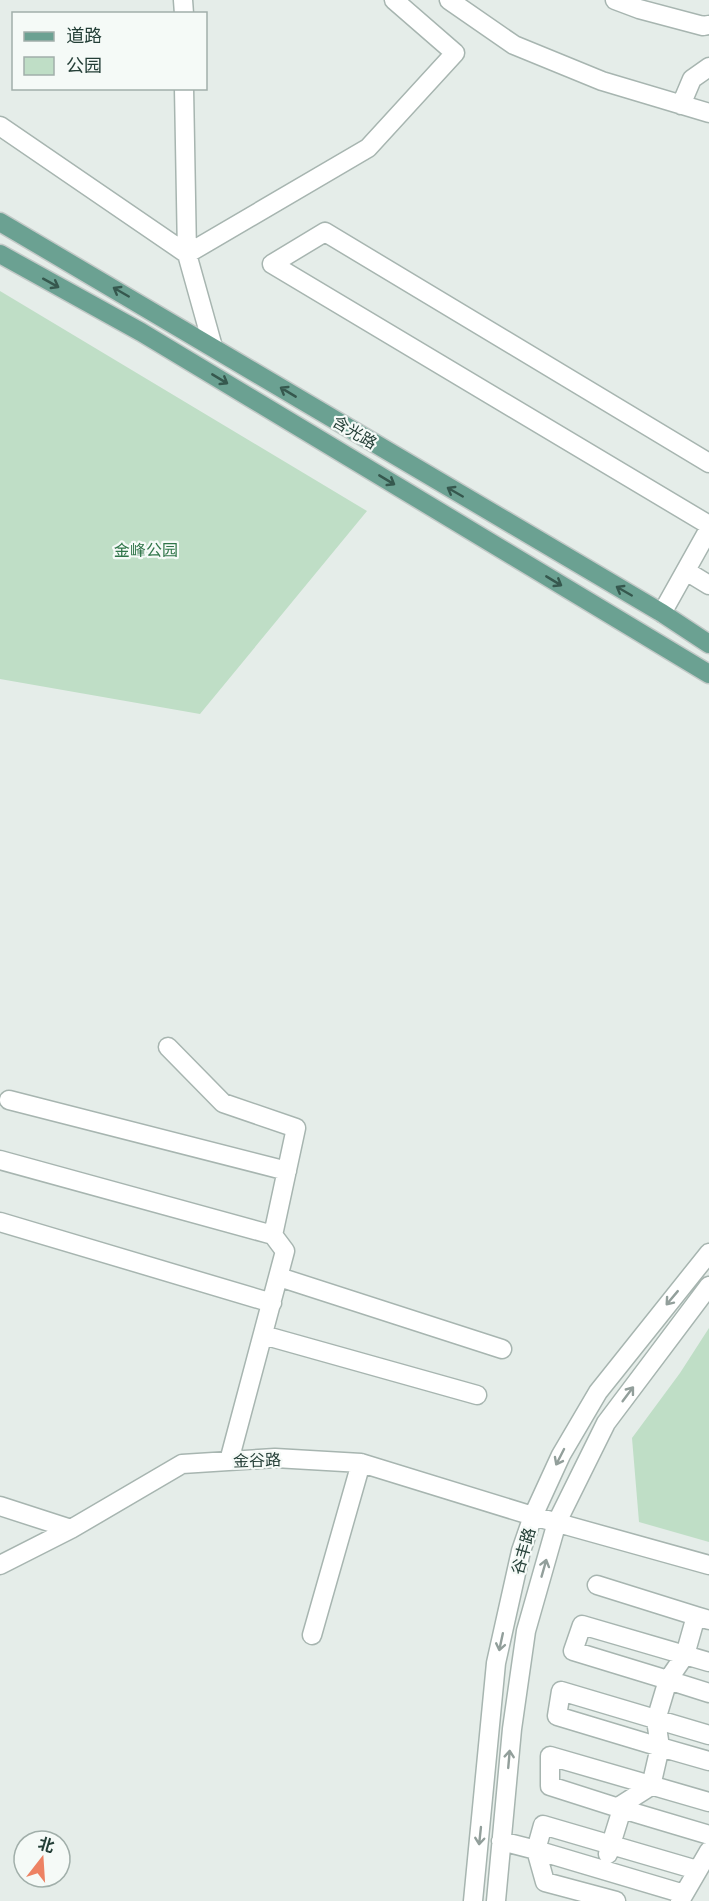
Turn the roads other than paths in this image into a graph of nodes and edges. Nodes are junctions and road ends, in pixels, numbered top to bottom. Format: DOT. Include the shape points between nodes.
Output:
graph roads {
  1 [pos="394,0"];
  2 [pos="449,0"];
  3 [pos="615,0"];
  4 [pos="709,26"];
  5 [pos="709,67"];
  6 [pos="184,90"];
  7 [pos="681,105"];
  8 [pos="709,113"];
  9 [pos="0,126"];
  10 [pos="0,222"];
  11 [pos="0,254"];
  12 [pos="187,254"];
  13 [pos="213,347"];
  14 [pos="709,463"];
  15 [pos="709,527"];
  16 [pos="686,571"];
  17 [pos="709,585"];
  18 [pos="662,613"];
  19 [pos="709,644"];
  20 [pos="709,674"];
  21 [pos="168,1047"];
  22 [pos="9,1100"];
  23 [pos="0,1160"];
  24 [pos="286,1172"];
  25 [pos="0,1222"];
  26 [pos="273,1235"];
  27 [pos="709,1253"];
  28 [pos="279,1277"];
  29 [pos="709,1286"];
  30 [pos="272,1303"];
  31 [pos="264,1335"];
  32 [pos="501,1349"];
  33 [pos="477,1395"];
  34 [pos="229,1461"];
  35 [pos="361,1463"];
  36 [pos="0,1506"];
  37 [pos="533,1516"];
  38 [pos="557,1522"];
  39 [pos="71,1529"];
  40 [pos="0,1564"];
  41 [pos="709,1565"];
  42 [pos="597,1585"];
  43 [pos="703,1618"];
  44 [pos="312,1635"];
  45 [pos="685,1655"];
  46 [pos="709,1662"];
  47 [pos="668,1680"];
  48 [pos="709,1693"];
  49 [pos="656,1720"];
  50 [pos="709,1735"];
  51 [pos="660,1747"];
  52 [pos="709,1761"];
  53 [pos="651,1786"];
  54 [pos="709,1802"];
  55 [pos="620,1808"];
  56 [pos="709,1835"];
  57 [pos="501,1841"];
  58 [pos="611,1844"];
  59 [pos="536,1850"];
  60 [pos="709,1851"];
  61 [pos="604,1870"];
  62 [pos="697,1870"];
  63 [pos="682,1898"];
  64 [pos="473,1901"];
  65 [pos="496,1901"];
  66 [pos="616,1901"];
  1 -- 12 [label="street" via="455,53 368,148"];
  2 -- 7 [label="street" via="514,45 602,81"];
  3 -- 4 [label="street"];
  5 -- 7 [label="street" via="692,79"];
  6 -- 12 [label="street"];
  7 -- 8 [label="street"];
  9 -- 12 [label="street"];
  13 -- 10 [label="main road, 含光路, one-way"];
  11 -- 20 [label="main road, 含光路, one-way" via="151,338"];
  12 -- 13 [label="street"];
  18 -- 13 [label="main road, 含光路, one-way"];
  14 -- 15 [label="street" via="325,232 272,264"];
  15 -- 16 [label="street"];
  16 -- 17 [label="street"];
  16 -- 18 [label="street"];
  18 -- 19 [label="main road, 含光路"];
  21 -- 24 [label="street" via="223,1103 296,1128"];
  22 -- 24 [label="street"];
  23 -- 26 [label="street"];
  24 -- 26 [label="street"];
  25 -- 30 [label="street"];
  26 -- 28 [label="street" via="285,1251"];
  27 -- 37 [label="street, 谷丰路, one-way" via="598,1392 561,1455"];
  28 -- 30 [label="street"];
  28 -- 32 [label="street"];
  38 -- 29 [label="street, 谷丰路, one-way" via="606,1423"];
  30 -- 31 [label="street"];
  31 -- 33 [label="street"];
  31 -- 34 [label="street"];
  34 -- 35 [label="street, 金谷路" via="275,1458"];
  34 -- 39 [label="street, 金谷路" via="182,1464"];
  35 -- 37 [label="street, 金谷路"];
  35 -- 44 [label="street"];
  36 -- 39 [label="street"];
  37 -- 38 [label="street, 金谷路"];
  37 -- 64 [label="street, 谷丰路, one-way" via="521,1551 496,1663"];
  38 -- 41 [label="street, 金谷路"];
  57 -- 38 [label="street, 谷丰路, one-way" via="526,1631"];
  39 -- 40 [label="street, 金谷路"];
  42 -- 43 [label="street"];
  43 -- 45 [label="street"];
  45 -- 46 [label="street"];
  45 -- 47 [label="street"];
  45 -- 47 [label="street" via="582,1625 573,1651"];
  47 -- 48 [label="street"];
  47 -- 49 [label="street"];
  49 -- 50 [label="street"];
  49 -- 51 [label="street"];
  49 -- 51 [label="street" via="561,1691 557,1716"];
  51 -- 52 [label="street"];
  51 -- 53 [label="street"];
  53 -- 54 [label="street"];
  53 -- 55 [label="street"];
  53 -- 55 [label="street" via="550,1756 550,1786"];
  55 -- 56 [label="street"];
  55 -- 58 [label="street"];
  57 -- 59 [label="street"];
  57 -- 65 [label="street, 谷丰路"];
  58 -- 59 [label="street" via="543,1825"];
  58 -- 61 [label="street"];
  58 -- 62 [label="street"];
  59 -- 61 [label="street"];
  59 -- 66 [label="street" via="545,1882"];
  60 -- 62 [label="street"];
  61 -- 63 [label="street"];
  62 -- 63 [label="street"];
}
